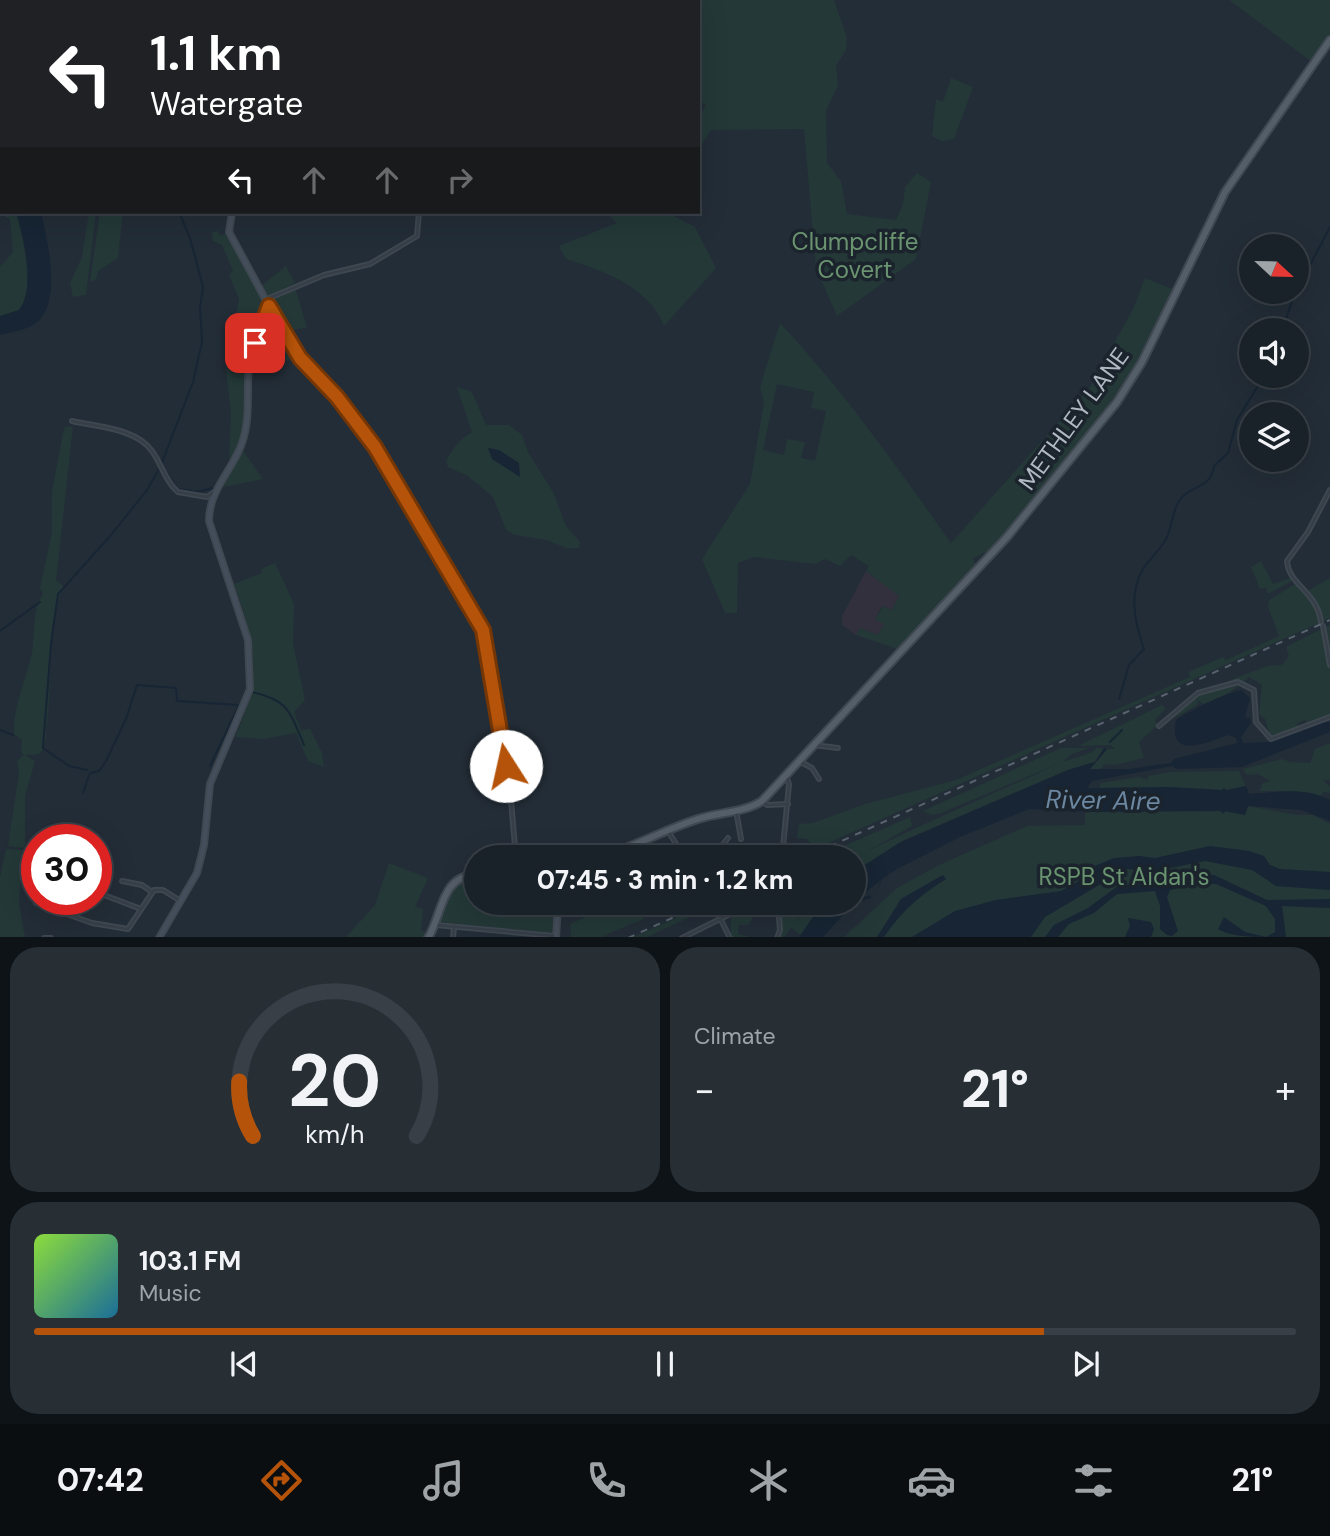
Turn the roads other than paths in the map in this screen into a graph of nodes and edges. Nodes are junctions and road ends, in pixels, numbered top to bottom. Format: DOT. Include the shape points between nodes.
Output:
graph roads {
  1 [pos="1330,40"];
  2 [pos="232,214"];
  3 [pos="419,214"];
  4 [pos="267,299"];
  5 [pos="269,306"];
  6 [pos="72,421"];
  7 [pos="1330,490"];
  8 [pos="216,491"];
  9 [pos="207,497"];
  10 [pos="211,503"];
  11 [pos="1330,666"];
  12 [pos="1330,717"];
  13 [pos="1159,726"];
  14 [pos="814,744"];
  15 [pos="838,748"];
  16 [pos="799,761"];
  17 [pos="786,776"];
  18 [pos="819,779"];
  19 [pos="762,801"];
  20 [pos="788,804"];
  21 [pos="736,810"];
  22 [pos="668,831"];
  23 [pos="727,838"];
  24 [pos="741,839"];
  25 [pos="515,845"];
  26 [pos="641,845"];
  27 [pos="676,845"];
  28 [pos="722,845"];
  29 [pos="783,845"];
  30 [pos="464,876"];
  31 [pos="122,881"];
  32 [pos="152,892"];
  33 [pos="112,898"];
  34 [pos="181,902"];
  35 [pos="141,909"];
  36 [pos="69,915"];
  37 [pos="557,915"];
  38 [pos="730,915"];
  39 [pos="779,915"];
  40 [pos="721,920"];
  41 [pos="433,925"];
  42 [pos="454,927"];
  43 [pos="500,931"];
  44 [pos="39,933"];
  45 [pos="693,935"];
  46 [pos="43,937"];
  47 [pos="51,937"];
  48 [pos="159,937"];
  49 [pos="428,937"];
  50 [pos="453,937"];
  51 [pos="499,937"];
  52 [pos="556,937"];
  53 [pos="682,937"];
  54 [pos="730,937"];
  55 [pos="777,937"];
  1 -- 14 [label="main road, METHLEY LANE" via="1230,183 1142,362 1116,402 1015,529"];
  2 -- 4 [label="main road" via="229,232"];
  3 -- 4 [label="street" via="417,236 388,255"];
  4 -- 5 [label="main road"];
  5 -- 8 [label="main road" via="250,355 249,411 242,443"];
  5 -- 25 [label="street" via="300,358 375,447 483,630"];
  6 -- 9 [label="street" via="135,436 153,452 174,489"];
  7 -- 11 [label="street" via="1287,561 1295,580 1320,607"];
  8 -- 9 [label="street"];
  8 -- 10 [label="main road"];
  9 -- 10 [label="street"];
  10 -- 34 [label="main road" via="210,528 248,640 250,689 214,772 201,862"];
  12 -- 13 [label="street" via="1271,739 1256,722 1254,691 1238,682 1198,693"];
  14 -- 15 [label="street"];
  14 -- 16 [label="main road, METHLEY LANE"];
  16 -- 17 [label="main road, METHLEY LANE"];
  16 -- 18 [label="street"];
  17 -- 19 [label="main road, METHLEY LANE"];
  17 -- 20 [label="street"];
  19 -- 20 [label="street"];
  19 -- 21 [label="main road"];
  20 -- 29 [label="street"];
  21 -- 22 [label="main road"];
  21 -- 24 [label="street"];
  22 -- 26 [label="main road"];
  22 -- 27 [label="street"];
  23 -- 28 [label="street"];
  30 -- 41 [label="main road" via="451,886"];
  31 -- 32 [label="street"];
  32 -- 34 [label="street" via="163,890"];
  32 -- 35 [label="street"];
  33 -- 35 [label="street"];
  34 -- 48 [label="main road"];
  35 -- 36 [label="street" via="123,929"];
  37 -- 52 [label="main road"];
  38 -- 40 [label="street"];
  39 -- 55 [label="street"];
  40 -- 45 [label="street"];
  40 -- 54 [label="street"];
  41 -- 42 [label="street"];
  41 -- 49 [label="main road"];
  42 -- 43 [label="street"];
  42 -- 50 [label="street"];
  43 -- 51 [label="street"];
  43 -- 52 [label="street"];
  44 -- 46 [label="street"];
  45 -- 53 [label="street"];
  46 -- 47 [label="street"];
}
